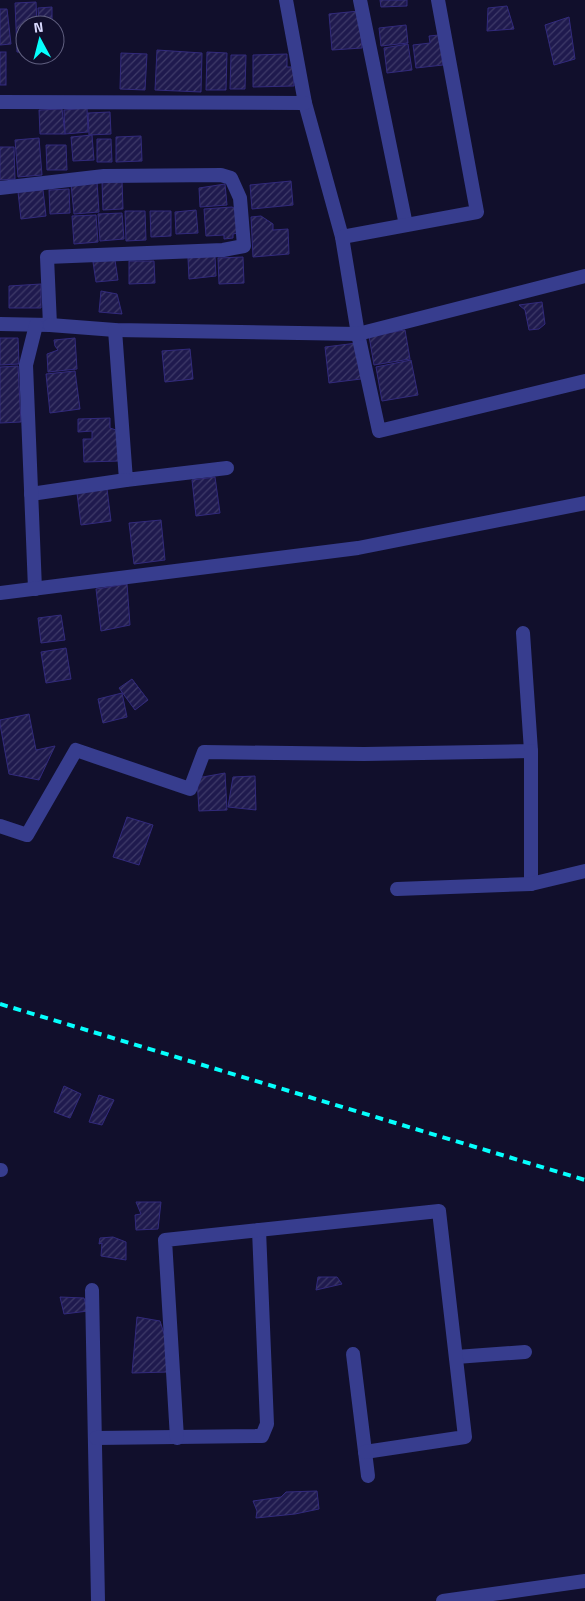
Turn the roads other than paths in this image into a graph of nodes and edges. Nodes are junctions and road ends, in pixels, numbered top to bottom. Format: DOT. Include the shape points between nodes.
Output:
graph roads {
  1 [pos="286,0"];
  2 [pos="360,0"];
  3 [pos="438,0"];
  4 [pos="0,102"];
  5 [pos="305,104"];
  6 [pos="0,188"];
  7 [pos="406,225"];
  8 [pos="342,237"];
  9 [pos="585,276"];
  10 [pos="0,324"];
  11 [pos="43,325"];
  12 [pos="115,330"];
  13 [pos="358,334"];
  14 [pos="585,381"];
  15 [pos="227,468"];
  16 [pos="126,480"];
  17 [pos="31,494"];
  18 [pos="585,503"];
  19 [pos="35,588"];
  20 [pos="0,593"];
  21 [pos="523,633"];
  22 [pos="531,750"];
  23 [pos="0,826"];
  24 [pos="585,872"];
  25 [pos="531,884"];
  26 [pos="397,889"];
  27 [pos="259,1230"];
  28 [pos="92,1290"];
  29 [pos="525,1352"];
  30 [pos="353,1354"];
  31 [pos="456,1357"];
  32 [pos="96,1438"];
  33 [pos="177,1438"];
  34 [pos="365,1452"];
  35 [pos="368,1476"];
  36 [pos="585,1581"];
  37 [pos="98,1601"];
  38 [pos="443,1601"];
  1 -- 5 [label="street"];
  2 -- 7 [label="street"];
  3 -- 7 [label="street" via="477,212"];
  4 -- 5 [label="street"];
  5 -- 8 [label="street"];
  6 -- 11 [label="street" via="104,176 221,175 231,178 240,198 244,246 223,250 47,257"];
  7 -- 8 [label="street"];
  8 -- 13 [label="street"];
  9 -- 13 [label="street"];
  10 -- 11 [label="street"];
  11 -- 12 [label="street"];
  11 -- 17 [label="street" via="26,365"];
  12 -- 13 [label="street"];
  12 -- 16 [label="street"];
  13 -- 14 [label="street" via="379,430"];
  15 -- 16 [label="street"];
  16 -- 17 [label="street"];
  17 -- 19 [label="street"];
  18 -- 19 [label="street" via="358,548"];
  19 -- 20 [label="street"];
  21 -- 22 [label="street"];
  22 -- 23 [label="street" via="364,754 204,752 190,789 76,750 28,836"];
  22 -- 25 [label="street"];
  24 -- 25 [label="street"];
  25 -- 26 [label="street"];
  27 -- 31 [label="street" via="439,1211"];
  27 -- 33 [label="street" via="268,1424 262,1436"];
  27 -- 33 [label="street" via="165,1240"];
  28 -- 32 [label="street"];
  29 -- 31 [label="street"];
  30 -- 34 [label="street"];
  31 -- 34 [label="street" via="465,1437"];
  32 -- 33 [label="street"];
  32 -- 37 [label="street"];
  34 -- 35 [label="street"];
  36 -- 38 [label="street"];
}
